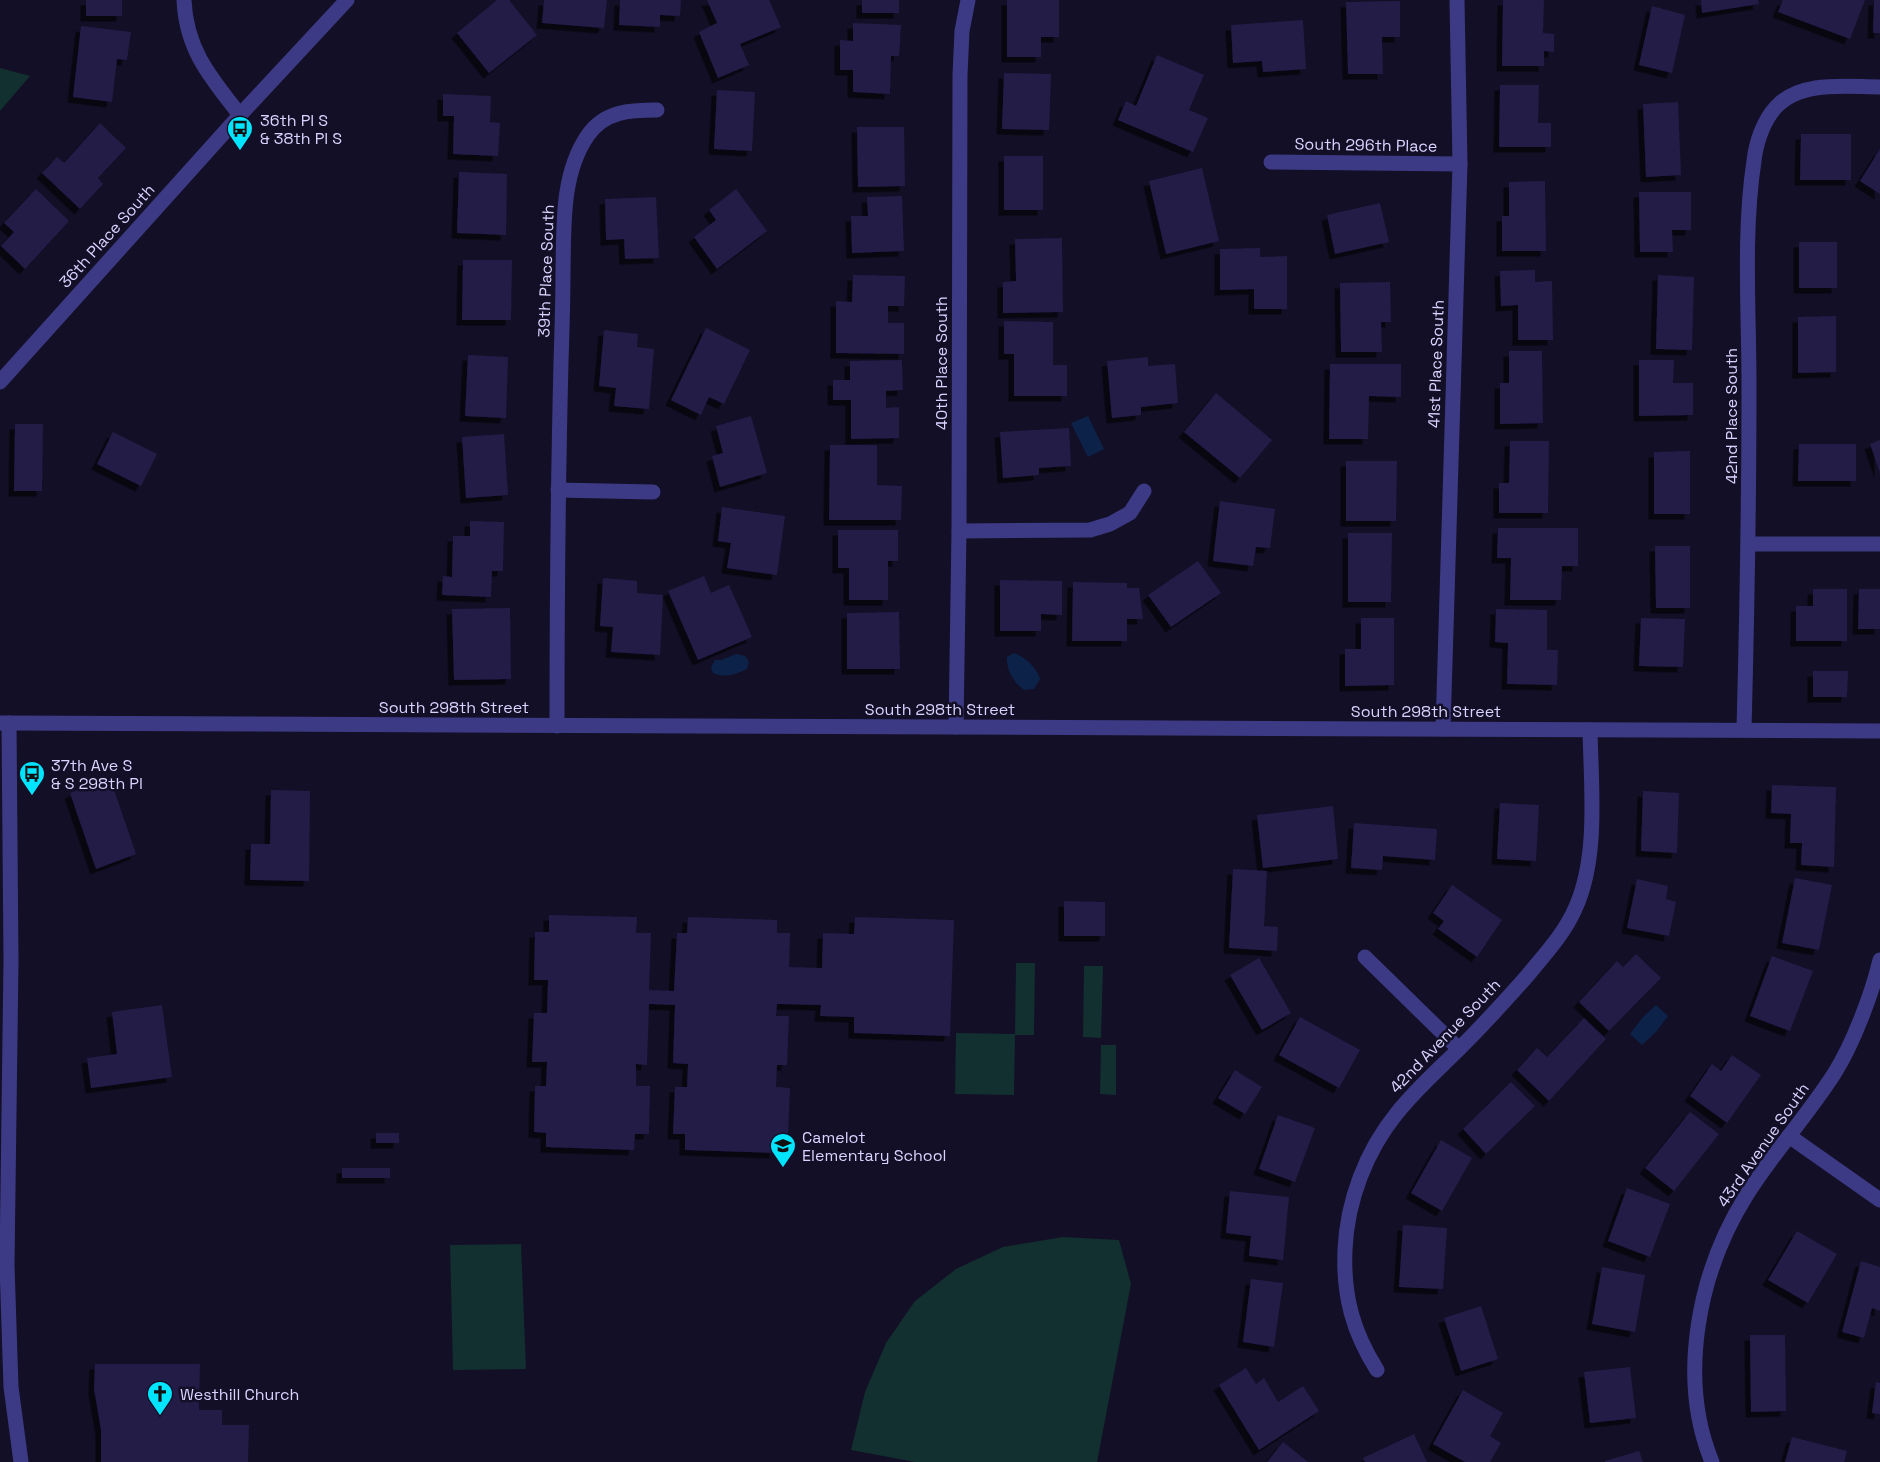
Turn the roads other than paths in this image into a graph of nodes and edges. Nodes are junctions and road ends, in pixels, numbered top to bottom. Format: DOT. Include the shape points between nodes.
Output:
graph roads {
  1 [pos="184,0"];
  2 [pos="347,0"];
  3 [pos="968,0"];
  4 [pos="1457,0"];
  5 [pos="1880,87"];
  6 [pos="657,110"];
  7 [pos="240,115"];
  8 [pos="1271,162"];
  9 [pos="1460,164"];
  10 [pos="0,382"];
  11 [pos="558,490"];
  12 [pos="1144,491"];
  13 [pos="653,492"];
  14 [pos="959,531"];
  15 [pos="1749,543"];
  16 [pos="1880,544"];
  17 [pos="4,723"];
  18 [pos="557,726"];
  19 [pos="956,727"];
  20 [pos="1443,729"];
  21 [pos="1590,730"];
  22 [pos="1744,730"];
  23 [pos="1880,731"];
  24 [pos="1365,957"];
  25 [pos="5,960"];
  26 [pos="1880,960"];
  27 [pos="1459,1049"];
  28 [pos="1789,1137"];
  29 [pos="1880,1200"];
  30 [pos="3,1265"];
  31 [pos="1377,1370"];
  32 [pos="21,1462"];
  33 [pos="1712,1462"];
  1 -- 7 [label="street" via="193,47 206,72"];
  2 -- 7 [label="street, 36th Place South"];
  3 -- 14 [label="street, 40th Place South" via="960,75"];
  4 -- 9 [label="street, 41st Place South"];
  5 -- 15 [label="street, 42nd Place South" via="1834,87 1790,97 1776,107 1759,140 1750,201"];
  6 -- 11 [label="street, 39th Place South" via="611,115 589,135 573,166 564,231"];
  7 -- 10 [label="street, 36th Place South"];
  8 -- 9 [label="street, South 296th Place"];
  9 -- 20 [label="street, 41st Place South"];
  11 -- 13 [label="street"];
  11 -- 18 [label="street, 39th Place South"];
  12 -- 14 [label="street" via="1130,513 1090,530"];
  14 -- 19 [label="street, 40th Place South"];
  15 -- 16 [label="street"];
  15 -- 22 [label="street, 42nd Place South"];
  17 -- 18 [label="street, South 298th Street"];
  17 -- 25 [label="street"];
  18 -- 19 [label="street, South 298th Street"];
  19 -- 20 [label="street, South 298th Street"];
  20 -- 21 [label="street, South 298th Street"];
  21 -- 22 [label="street, South 298th Street"];
  21 -- 27 [label="street, 42nd Avenue South" via="1589,852 1586,878 1576,907 1558,940"];
  22 -- 23 [label="street, South 298th Street"];
  24 -- 27 [label="street"];
  25 -- 30 [label="street"];
  26 -- 28 [label="street, 43rd Avenue South" via="1866,1003 1835,1072"];
  27 -- 31 [label="street, 42nd Avenue South" via="1391,1121 1374,1148 1350,1207 1345,1240 1346,1290 1353,1323"];
  28 -- 29 [label="street"];
  28 -- 33 [label="street, 43rd Avenue South" via="1723,1237 1710,1274 1699,1329 1695,1381 1703,1438"];
  30 -- 32 [label="street" via="11,1387"];
}
